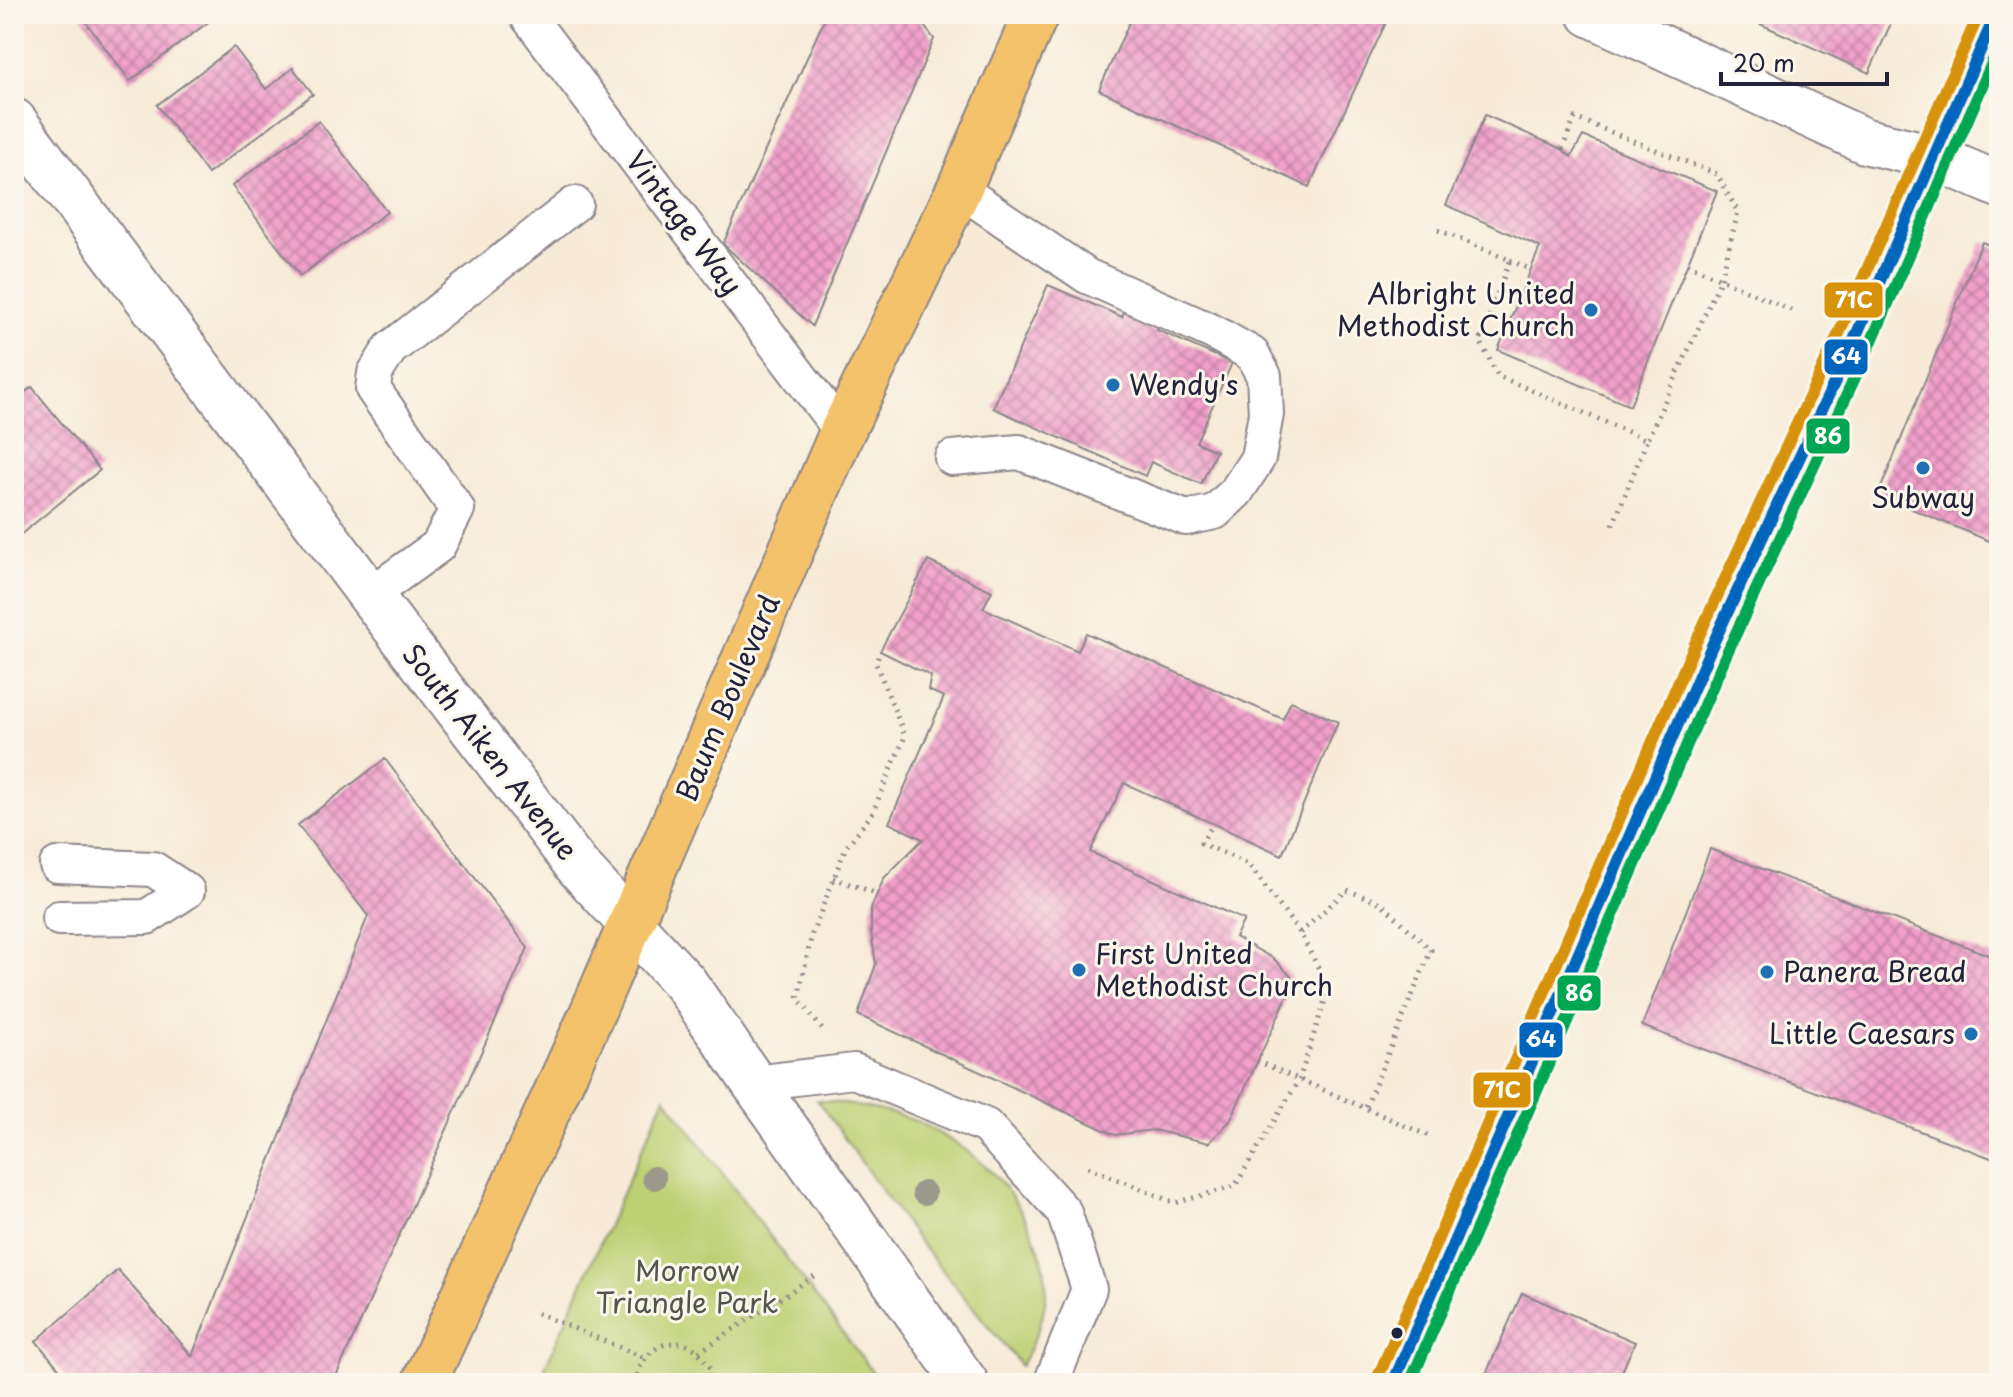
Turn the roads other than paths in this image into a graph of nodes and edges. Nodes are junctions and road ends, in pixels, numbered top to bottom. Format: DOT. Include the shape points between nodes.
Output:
graph roads {
  1 [pos="526,14"];
  2 [pos="1036,14"];
  3 [pos="1590,14"];
  4 [pos="1996,14"];
  5 [pos="14,121"];
  6 [pos="1934,157"];
  7 [pos="1999,185"];
  8 [pos="959,189"];
  9 [pos="575,204"];
  10 [pos="842,432"];
  11 [pos="952,458"];
  12 [pos="370,595"];
  13 [pos="57,865"];
  14 [pos="59,918"];
  15 [pos="631,924"];
  16 [pos="754,1083"];
  17 [pos="424,1383"];
  18 [pos="966,1383"];
  19 [pos="1051,1383"];
  20 [pos="1393,1383"];
  1 -- 10 [label="lane, Vintage Way"];
  2 -- 8 [label="main road, Baum Boulevard"];
  3 -- 6 [label="street" via="1865,141"];
  4 -- 6 [label="main road"];
  5 -- 12 [label="street, South Aiken Avenue"];
  6 -- 7 [label="street"];
  6 -- 20 [label="main road" via="1710,650"];
  8 -- 10 [label="main road, Baum Boulevard"];
  8 -- 11 [label="lane" via="1087,276 1252,354 1264,376 1266,414 1258,458 1236,492 1215,512 1186,518 1019,452"];
  9 -- 12 [label="lane" via="390,349 375,373 373,389 457,509 438,546"];
  10 -- 15 [label="main road, Baum Boulevard"];
  12 -- 15 [label="street, South Aiken Avenue" via="578,867"];
  13 -- 14 [label="lane" via="153,869 187,891 147,917"];
  15 -- 16 [label="street, South Aiken Avenue" via="685,983"];
  15 -- 17 [label="main road, Baum Boulevard"];
  16 -- 18 [label="street, South Aiken Avenue"];
  16 -- 19 [label="lane" via="854,1071 986,1126 1064,1212 1089,1289"];
}
